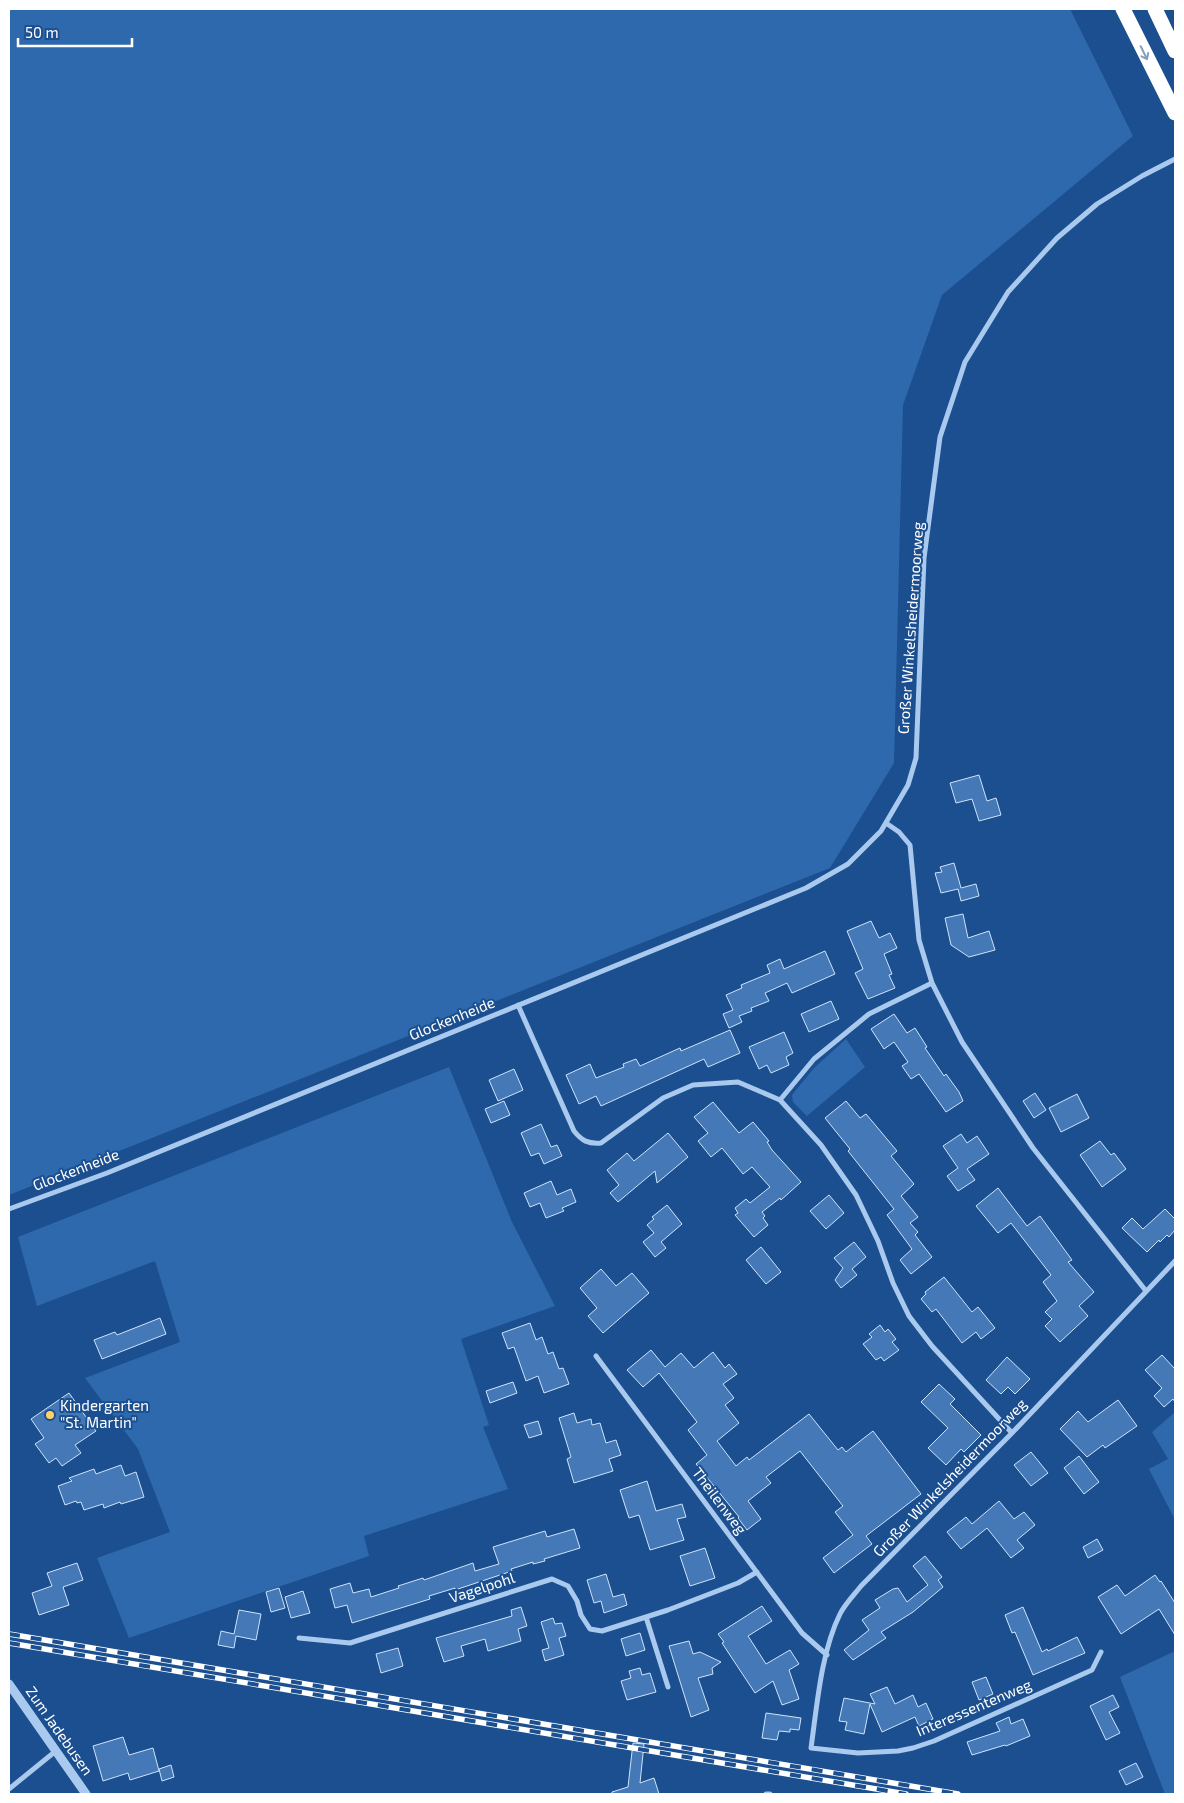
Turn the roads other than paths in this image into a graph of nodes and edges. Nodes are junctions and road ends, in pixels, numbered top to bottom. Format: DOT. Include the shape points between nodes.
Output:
graph roads {
  1 [pos="1123,9"];
  2 [pos="1155,9"];
  3 [pos="1175,51"];
  4 [pos="1175,113"];
  5 [pos="1175,159"];
  6 [pos="886,823"];
  7 [pos="932,983"];
  8 [pos="518,1005"];
  9 [pos="780,1100"];
  10 [pos="9,1209"];
  11 [pos="1175,1261"];
  12 [pos="1146,1291"];
  13 [pos="596,1356"];
  14 [pos="1012,1433"];
  15 [pos="757,1572"];
  16 [pos="646,1617"];
  17 [pos="299,1638"];
  18 [pos="1101,1652"];
  19 [pos="827,1656"];
  20 [pos="9,1684"];
  21 [pos="668,1687"];
  22 [pos="811,1748"];
  23 [pos="57,1750"];
  24 [pos="9,1788"];
  25 [pos="86,1794"];
  1 -- 4 [label="highway, one-way"];
  2 -- 3 [label="highway"];
  5 -- 6 [label="street, Großer Winkelsheidermoorweg" via="1096,204 1056,238 1008,292 965,362 940,437 924,558 916,758 908,786"];
  6 -- 7 [label="street" via="910,845 919,940"];
  6 -- 8 [label="street, Glockenheide" via="848,864 806,888"];
  7 -- 9 [label="street" via="869,1014 814,1059"];
  7 -- 12 [label="street" via="962,1042 1033,1148"];
  8 -- 9 [label="street" via="574,1131 581,1140 590,1144 601,1143 663,1098 693,1085 738,1082"];
  8 -- 10 [label="street, Glockenheide"];
  9 -- 14 [label="street" via="820,1145 856,1195 909,1316 932,1346"];
  11 -- 12 [label="street, Großer Winkelsheidermoorweg"];
  12 -- 14 [label="street, Großer Winkelsheidermoorweg"];
  13 -- 15 [label="street, Theilenweg"];
  14 -- 19 [label="street, Großer Winkelsheidermoorweg" via="861,1586 841,1613"];
  15 -- 16 [label="street, Vagelpohl" via="738,1583"];
  15 -- 19 [label="street, Theilenweg" via="802,1633"];
  16 -- 17 [label="street, Vagelpohl" via="602,1631 590,1629 568,1586 552,1579 350,1644"];
  16 -- 21 [label="street"];
  18 -- 22 [label="street, Interessentenweg" via="1092,1670 934,1741 898,1751 858,1753"];
  19 -- 22 [label="street, Großer Winkelsheidermoorweg"];
  20 -- 23 [label="street, Zum Jadebusen"];
  23 -- 24 [label="street"];
  23 -- 25 [label="street, Zum Jadebusen"];
}
